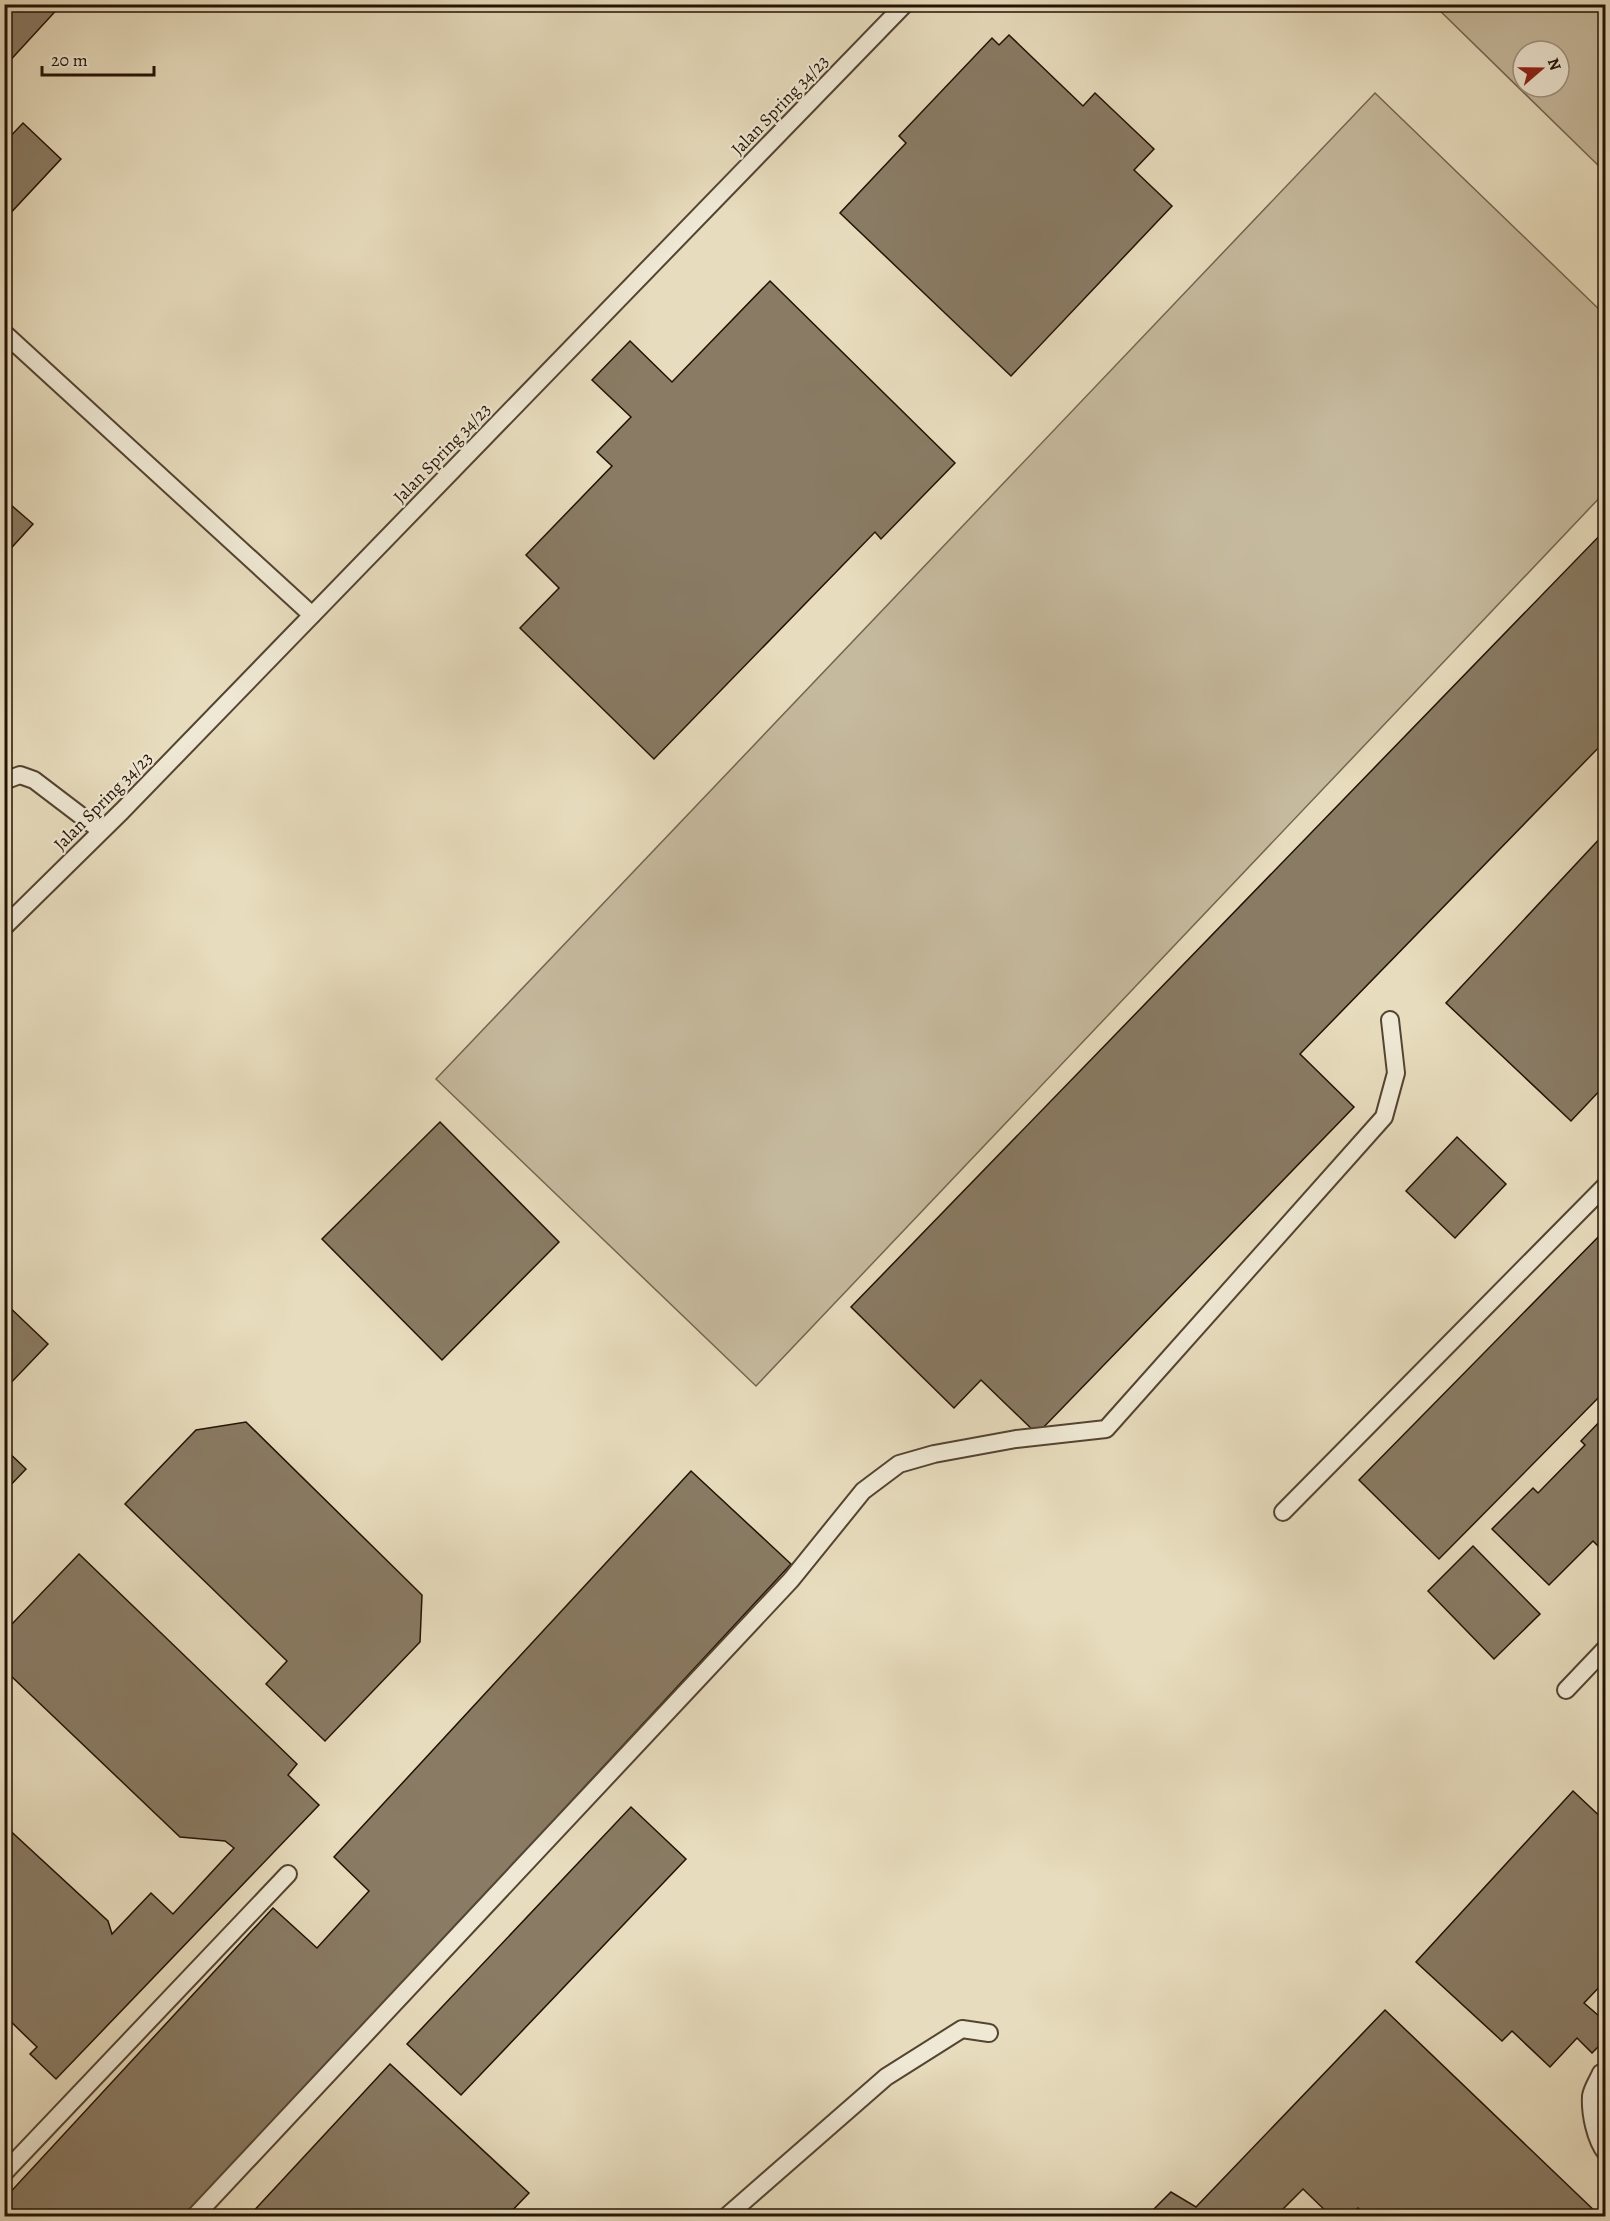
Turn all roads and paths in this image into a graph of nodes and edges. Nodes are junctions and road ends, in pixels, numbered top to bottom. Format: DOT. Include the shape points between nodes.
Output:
graph roads {
  1 [pos="905,4"];
  2 [pos="4,333"];
  3 [pos="312,615"];
  4 [pos="4,781"];
  5 [pos="101,831"];
  6 [pos="4,927"];
  7 [pos="1390,1020"];
  8 [pos="1605,1185"];
  9 [pos="1283,1512"];
  10 [pos="1605,1648"];
  11 [pos="1566,1690"];
  12 [pos="288,1874"];
  13 [pos="989,2033"];
  14 [pos="1601,2073"];
  15 [pos="1605,2153"];
  16 [pos="4,2173"];
  17 [pos="195,2217"];
  18 [pos="727,2217"];
  1 -- 3 [label="lane, Jalan Spring 34/23"];
  2 -- 3 [label="lane"];
  3 -- 5 [label="lane, Jalan Spring 34/23"];
  4 -- 5 [label="lane" via="20,775 34,780"];
  5 -- 6 [label="lane, Jalan Spring 34/23"];
  7 -- 17 [label="lane" via="1396,1072 1384,1117 1106,1429 1016,1439 934,1454 899,1464 863,1491 791,1580"];
  8 -- 9 [label="lane"];
  10 -- 11 [label="lane"];
  12 -- 16 [label="lane"];
  13 -- 18 [label="lane" via="962,2029 886,2077"];
  14 -- 15 [label="lane" via="1591,2095 1594,2121"];
}
